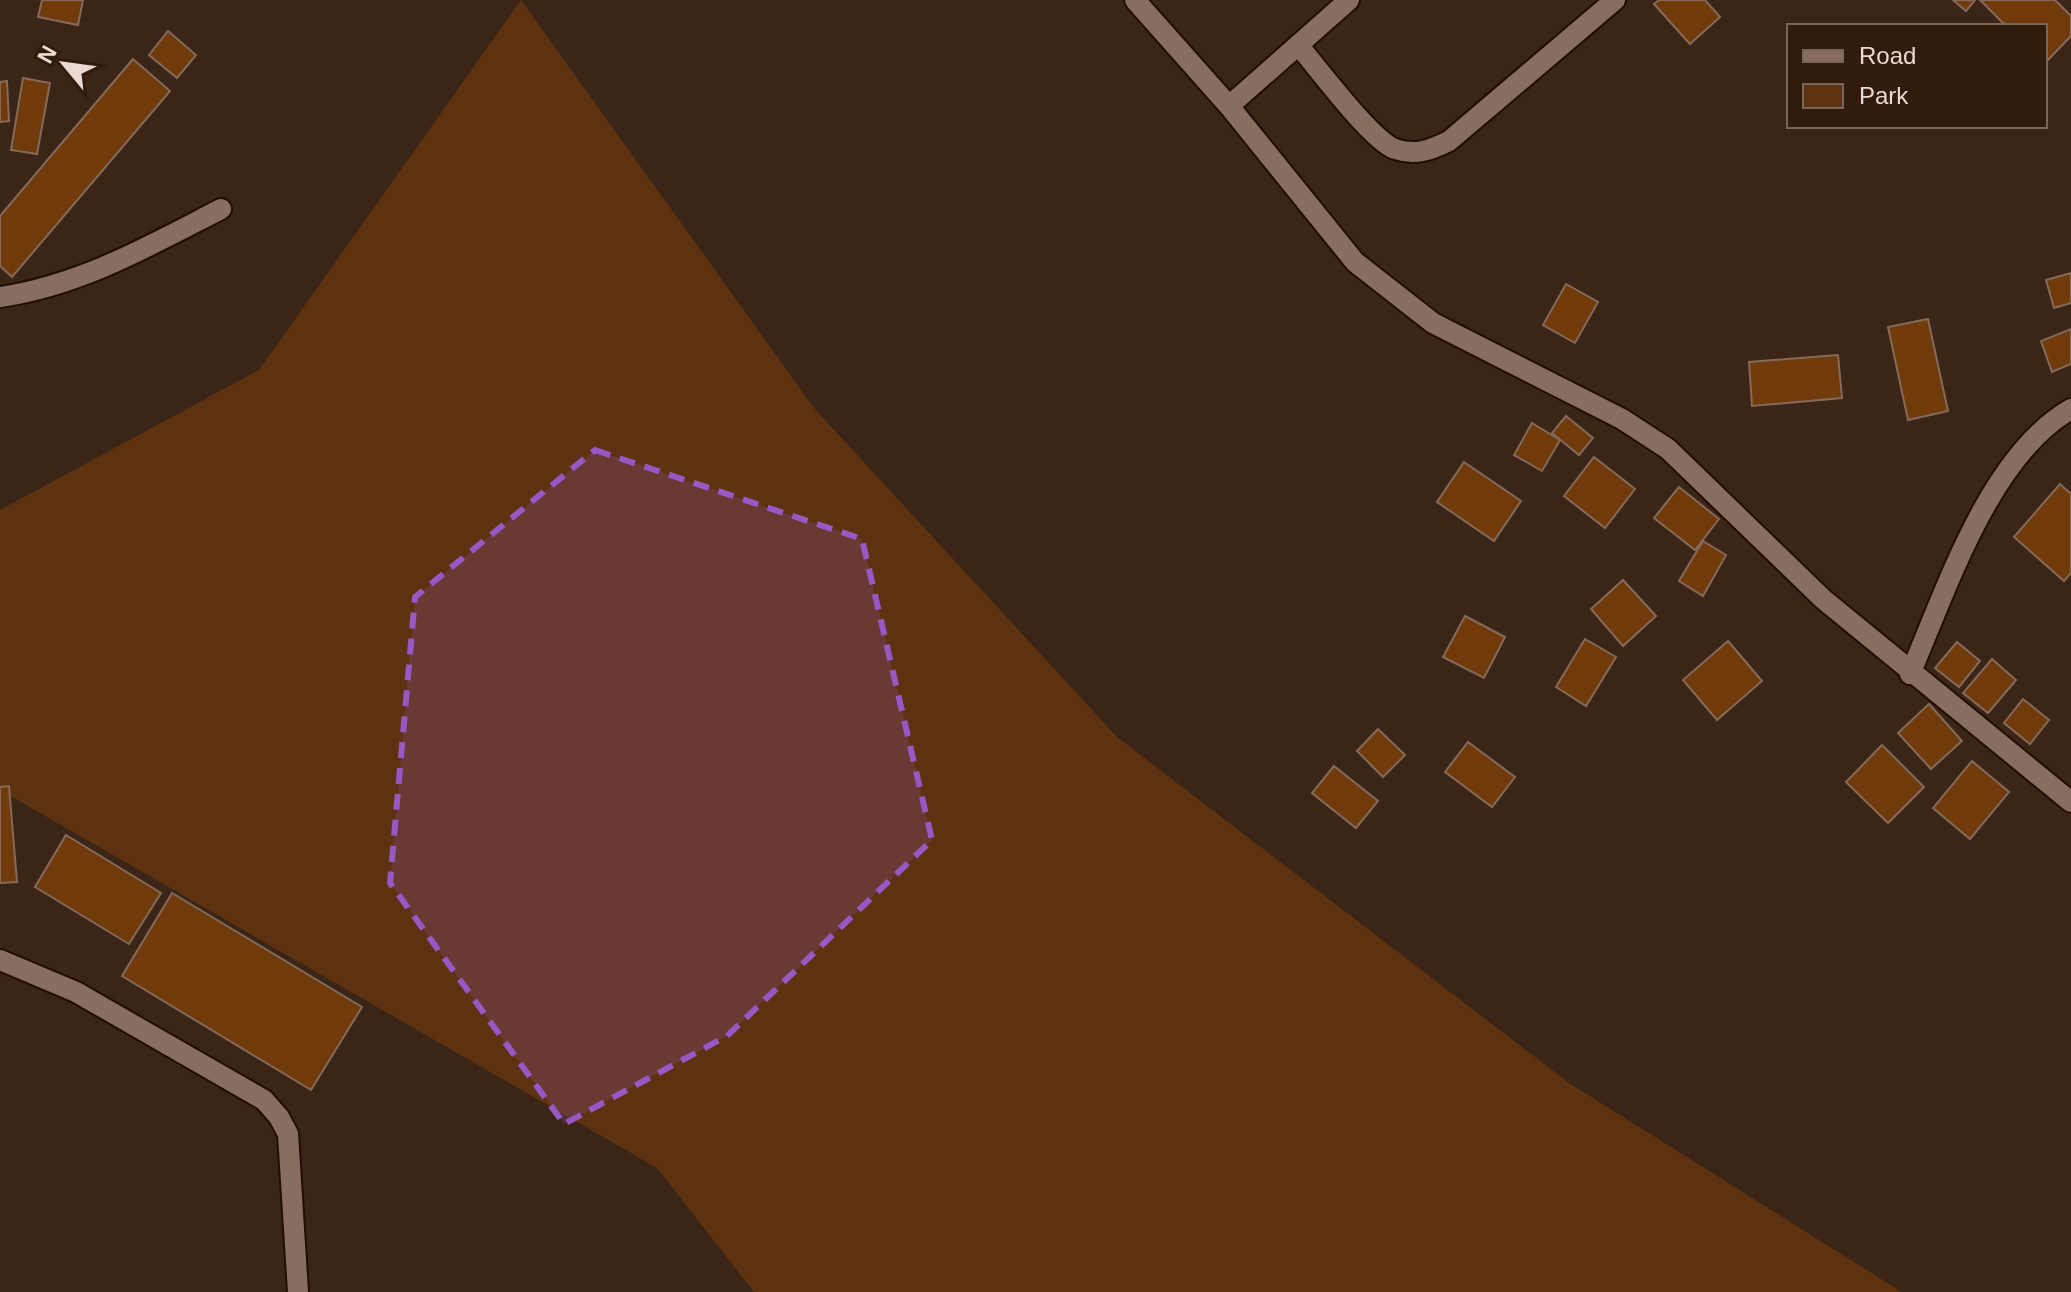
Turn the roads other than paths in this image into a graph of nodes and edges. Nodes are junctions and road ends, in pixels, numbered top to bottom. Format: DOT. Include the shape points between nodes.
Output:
graph roads {
  1 [pos="1135,0"];
  2 [pos="1349,0"];
  3 [pos="1615,0"];
  4 [pos="1298,45"];
  5 [pos="1229,106"];
  6 [pos="221,209"];
  7 [pos="0,297"];
  8 [pos="2071,409"];
  9 [pos="1910,674"];
  10 [pos="2071,802"];
  11 [pos="0,960"];
  12 [pos="298,1292"];
  1 -- 5 [label="street"];
  2 -- 4 [label="street"];
  3 -- 4 [label="street" via="1449,141 1431,150 1409,153 1375,135"];
  4 -- 5 [label="street"];
  5 -- 9 [label="street" via="1355,262 1390,292 1433,323 1622,419 1668,449 1823,599"];
  6 -- 7 [label="street" via="102,270 48,289"];
  8 -- 9 [label="street" via="2027,446 1978,516"];
  9 -- 10 [label="street"];
  11 -- 12 [label="street" via="76,992 264,1100 288,1134"];
}
